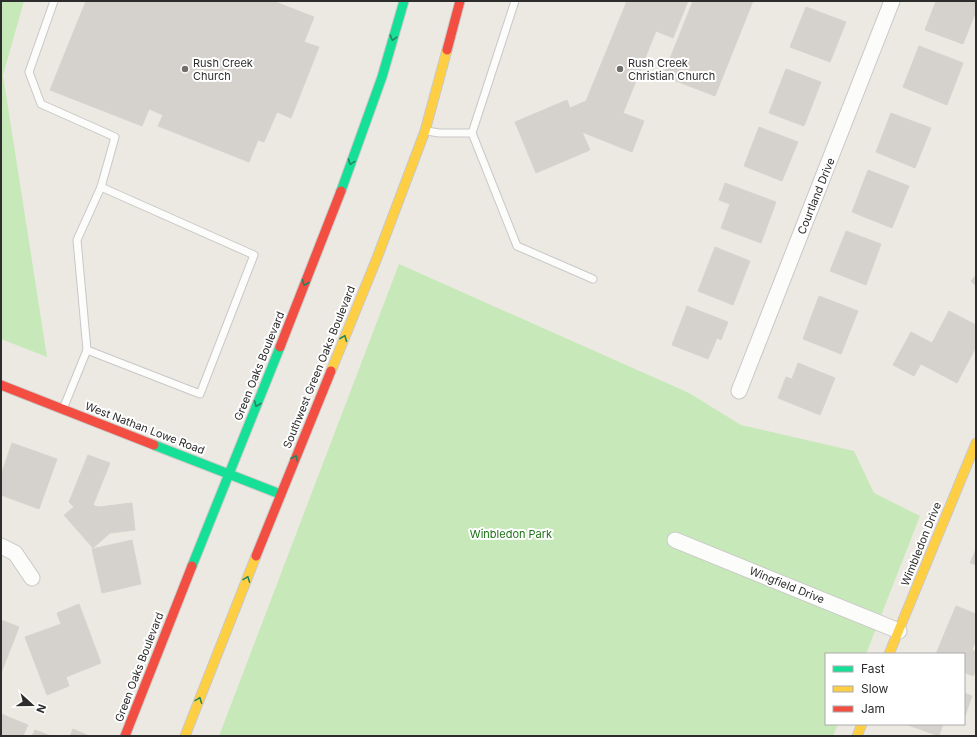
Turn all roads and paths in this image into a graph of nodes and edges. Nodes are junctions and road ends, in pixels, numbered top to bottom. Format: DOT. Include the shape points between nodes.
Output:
graph roads {
  1 [pos="54,1"];
  2 [pos="404,1"];
  3 [pos="460,1"];
  4 [pos="515,1"];
  5 [pos="892,1"];
  6 [pos="425,131"];
  7 [pos="472,133"];
  8 [pos="101,187"];
  9 [pos="593,279"];
  10 [pos="87,350"];
  11 [pos="1,385"];
  12 [pos="739,391"];
  13 [pos="63,409"];
  14 [pos="976,442"];
  15 [pos="229,473"];
  16 [pos="280,494"];
  17 [pos="675,540"];
  18 [pos="1,546"];
  19 [pos="32,578"];
  20 [pos="898,631"];
  21 [pos="889,653"];
  22 [pos="862,725"];
  23 [pos="125,736"];
  24 [pos="185,736"];
  25 [pos="857,736"];
  1 -- 8 [label="lane" via="29,72 41,104 115,137"];
  2 -- 15 [label="main road, Green Oaks Boulevard, one-way" via="382,77 338,197"];
  3 -- 6 [label="main road, Southwest Green Oaks Boulevard"];
  4 -- 7 [label="lane"];
  5 -- 12 [label="street, Courtland Drive"];
  6 -- 7 [label="lane"];
  16 -- 6 [label="main road, Southwest Green Oaks Boulevard, one-way" via="377,258"];
  7 -- 9 [label="lane" via="517,246"];
  8 -- 10 [label="lane" via="77,240"];
  8 -- 10 [label="lane" via="254,255 200,394"];
  10 -- 13 [label="lane"];
  11 -- 13 [label="main road, West Nathan Lowe Road"];
  13 -- 15 [label="main road, West Nathan Lowe Road"];
  14 -- 20 [label="main road, Wimbledon Drive"];
  15 -- 16 [label="main road, West Nathan Lowe Road"];
  15 -- 23 [label="main road, Green Oaks Boulevard"];
  24 -- 16 [label="main road, Southwest Green Oaks Boulevard, one-way"];
  17 -- 20 [label="street, Wingfield Drive"];
  18 -- 19 [label="street" via="15,553"];
  20 -- 21 [label="main road, Wimbledon Drive"];
  22 -- 25 [label="main road"];
}
